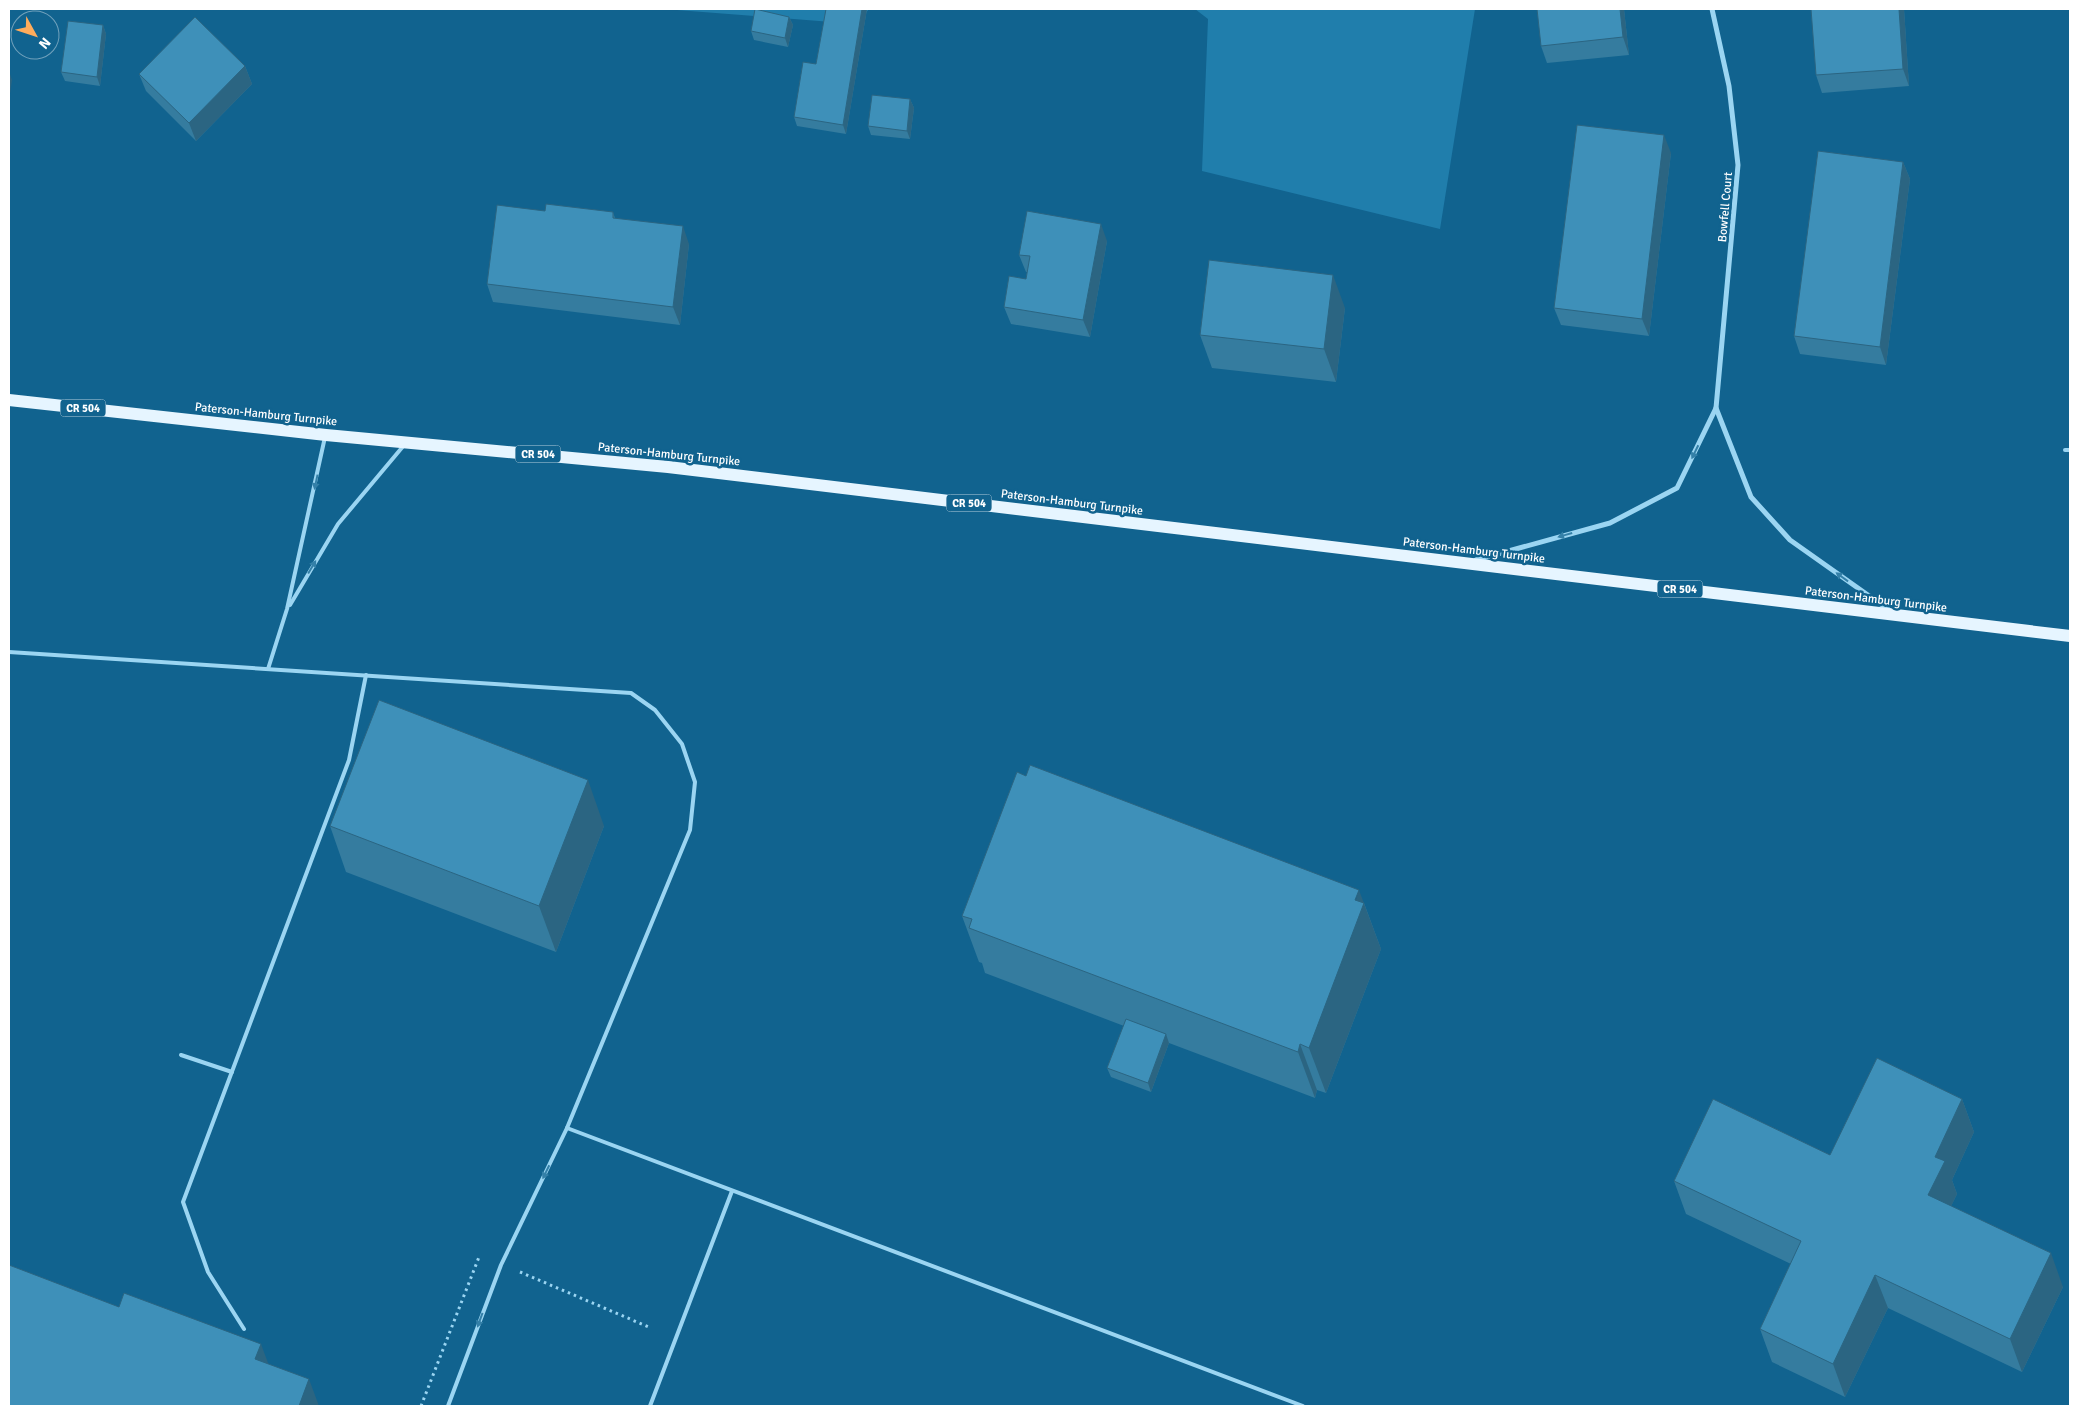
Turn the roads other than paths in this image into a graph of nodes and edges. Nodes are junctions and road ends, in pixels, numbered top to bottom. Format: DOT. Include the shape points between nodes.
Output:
graph roads {
  1 [pos="1712,9"];
  2 [pos="9,400"];
  3 [pos="1716,408"];
  4 [pos="326,434"];
  5 [pos="407,442"];
  6 [pos="1465,563"];
  7 [pos="288,609"];
  8 [pos="1896,615"];
  9 [pos="2070,636"];
  10 [pos="9,652"];
  11 [pos="268,669"];
  12 [pos="366,676"];
  13 [pos="181,1055"];
  14 [pos="232,1072"];
  15 [pos="567,1128"];
  16 [pos="732,1191"];
  17 [pos="244,1328"];
  18 [pos="448,1406"];
  19 [pos="650,1406"];
  20 [pos="1302,1406"];
  1 -- 3 [label="street, Bowfell Court" via="1729,86 1738,165"];
  2 -- 4 [label="main road, Paterson-Hamburg Turnpike / CR 504"];
  3 -- 6 [label="street, Bowfell Court, one-way" via="1677,488 1610,523"];
  8 -- 3 [label="street, Bowfell Court, one-way" via="1790,540 1751,497"];
  4 -- 5 [label="main road, Paterson-Hamburg Turnpike / CR 504"];
  4 -- 7 [label="lane, one-way"];
  5 -- 6 [label="main road, Paterson-Hamburg Turnpike / CR 504" via="678,468"];
  7 -- 5 [label="lane, one-way" via="338,524"];
  6 -- 8 [label="main road, Paterson-Hamburg Turnpike / CR 504"];
  7 -- 11 [label="lane"];
  8 -- 9 [label="main road, Paterson-Hamburg Turnpike / CR 504"];
  10 -- 11 [label="lane"];
  11 -- 12 [label="lane"];
  12 -- 14 [label="lane" via="349,760"];
  12 -- 15 [label="lane" via="631,693 655,710 682,744 695,782 690,830"];
  13 -- 14 [label="lane"];
  14 -- 17 [label="lane" via="183,1202 208,1272"];
  15 -- 16 [label="lane"];
  15 -- 18 [label="lane, one-way" via="501,1265"];
  16 -- 19 [label="lane"];
  16 -- 20 [label="lane"];
}
